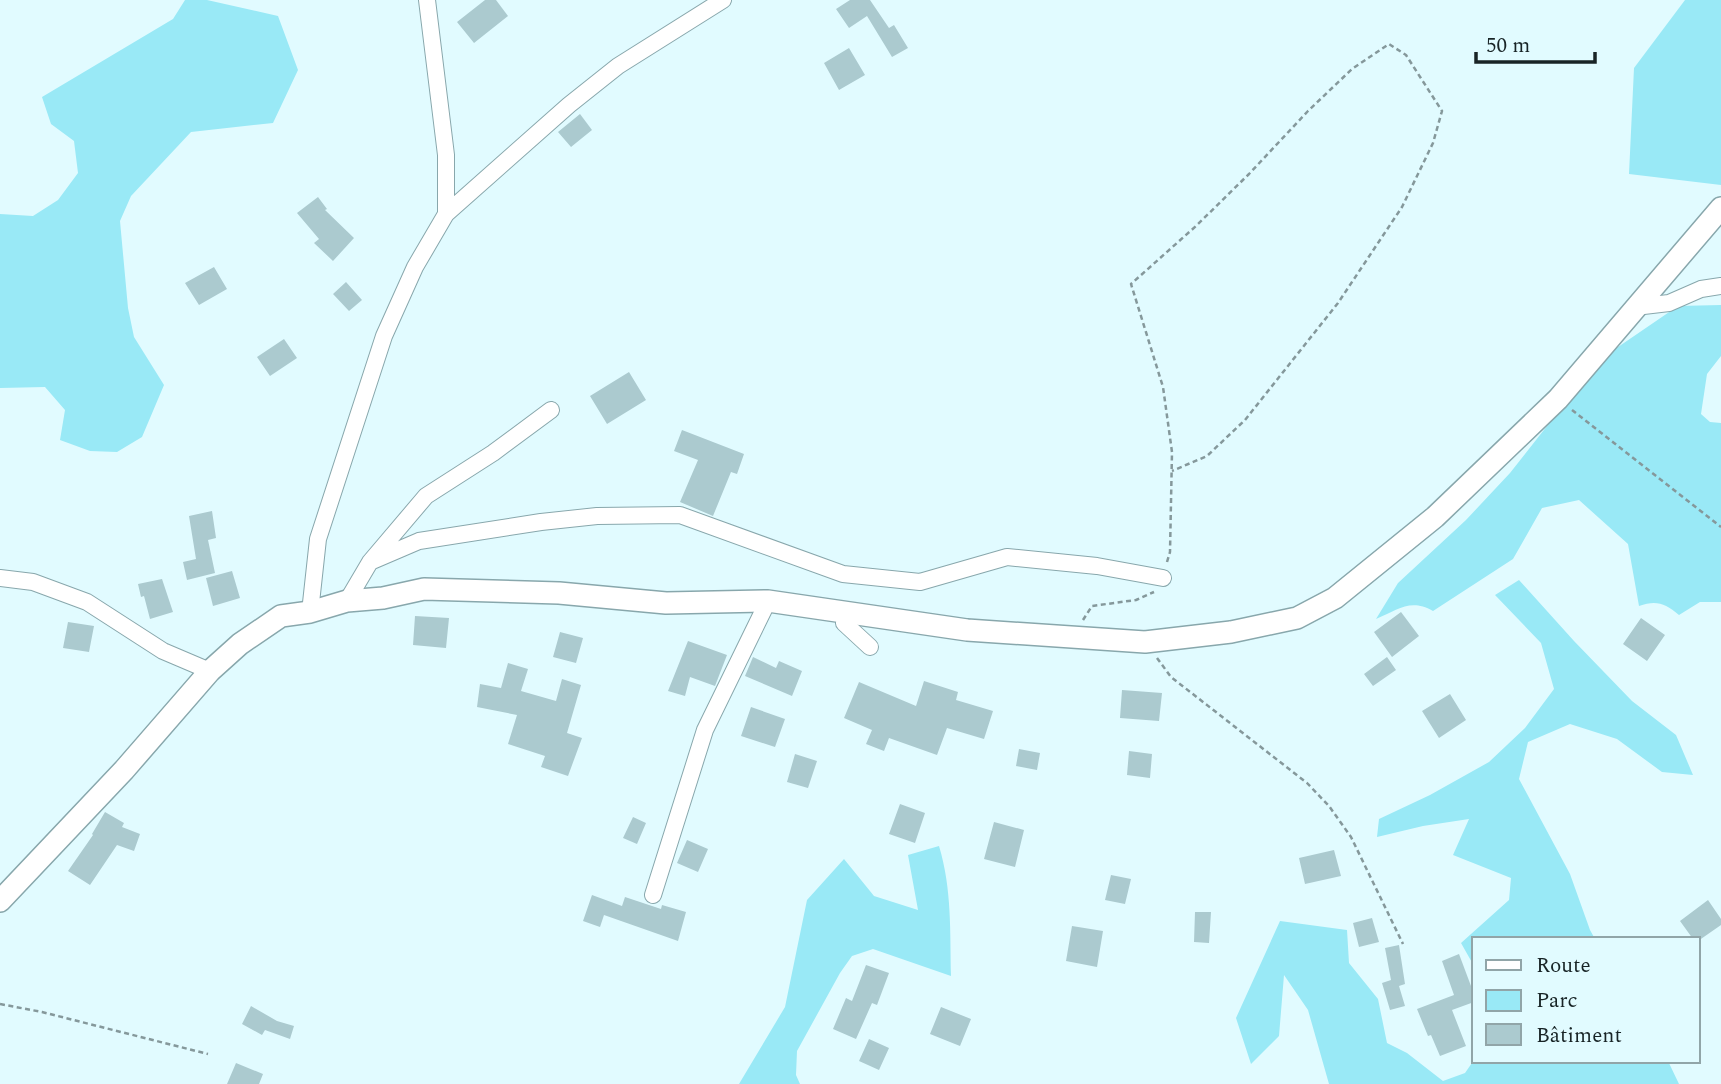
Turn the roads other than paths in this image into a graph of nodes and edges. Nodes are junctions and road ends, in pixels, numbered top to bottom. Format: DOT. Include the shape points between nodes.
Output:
graph roads {
  1 [pos="427,0"];
  2 [pos="723,0"];
  3 [pos="1721,208"];
  4 [pos="446,214"];
  5 [pos="1721,286"];
  6 [pos="1635,307"];
  7 [pos="551,410"];
  8 [pos="370,562"];
  9 [pos="0,578"];
  10 [pos="1163,578"];
  11 [pos="347,601"];
  12 [pos="768,601"];
  13 [pos="310,612"];
  14 [pos="846,612"];
  15 [pos="870,647"];
  16 [pos="209,671"];
  17 [pos="653,895"];
  18 [pos="0,901"];
  1 -- 4 [label="street" via="446,155"];
  2 -- 4 [label="street" via="618,66"];
  3 -- 6 [label="main road"];
  4 -- 13 [label="street" via="415,267 384,336 318,539"];
  5 -- 6 [label="street" via="1669,303"];
  6 -- 14 [label="main road" via="1558,399 1435,517 1335,598 1297,618 1231,632 1145,642 967,630"];
  7 -- 8 [label="street" via="426,496"];
  8 -- 10 [label="street" via="419,541 541,522 680,515 843,574 920,582 1007,557"];
  8 -- 11 [label="street"];
  9 -- 16 [label="street" via="33,582 87,602 163,651"];
  11 -- 12 [label="main road" via="424,589 559,593 666,603"];
  11 -- 13 [label="main road"];
  12 -- 14 [label="main road"];
  12 -- 17 [label="street" via="705,730"];
  13 -- 16 [label="main road" via="281,616"];
  14 -- 15 [label="street" via="844,623"];
  16 -- 18 [label="main road" via="124,771"];
}
